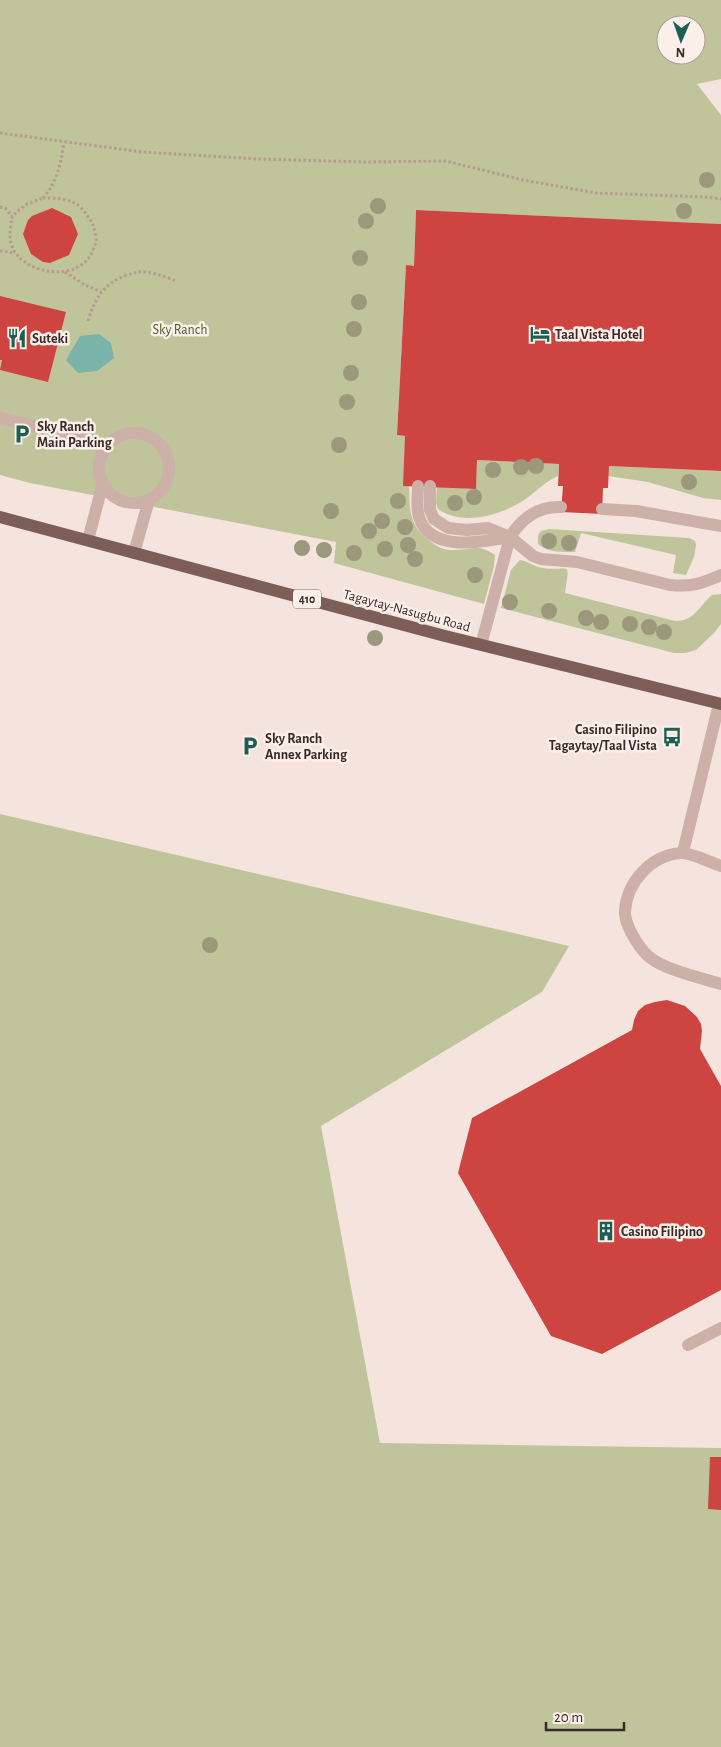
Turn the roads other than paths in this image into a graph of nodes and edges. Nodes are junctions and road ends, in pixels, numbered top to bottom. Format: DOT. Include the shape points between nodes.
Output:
graph roads {
  1 [pos="0,418"];
  2 [pos="107,445"];
  3 [pos="103,483"];
  4 [pos="424,486"];
  5 [pos="149,500"];
  6 [pos="562,507"];
  7 [pos="602,509"];
  8 [pos="0,517"];
  9 [pos="721,526"];
  10 [pos="510,537"];
  11 [pos="88,540"];
  12 [pos="134,553"];
  13 [pos="721,575"];
  14 [pos="481,645"];
  15 [pos="720,704"];
  16 [pos="683,852"];
  17 [pos="721,866"];
  18 [pos="721,984"];
  19 [pos="721,1328"];
  20 [pos="688,1345"];
  1 -- 2 [label="lane"];
  2 -- 3 [label="lane" via="100,464"];
  2 -- 5 [label="lane" via="126,434 138,433 154,439 166,451 169,474 166,484"];
  3 -- 5 [label="lane" via="122,500"];
  3 -- 11 [label="lane"];
  4 -- 10 [label="lane" via="418,510 420,519 423,526 438,538 458,543"];
  5 -- 12 [label="lane"];
  6 -- 10 [label="lane" via="536,512 517,526"];
  7 -- 9 [label="lane" via="636,511"];
  8 -- 11 [label="main road, Tagaytay-Nasugbu Road / 410"];
  10 -- 13 [label="lane" via="541,559 577,562 670,585 692,586"];
  10 -- 14 [label="lane"];
  11 -- 12 [label="main road, Tagaytay-Nasugbu Road / 410"];
  12 -- 14 [label="main road, Tagaytay-Nasugbu Road / 410"];
  14 -- 15 [label="main road, Tagaytay-Nasugbu Road / 410"];
  15 -- 16 [label="lane"];
  16 -- 17 [label="lane"];
  16 -- 18 [label="lane" via="660,858 644,869 631,888 624,912 632,935 648,956 668,968"];
  19 -- 20 [label="lane"];
}
